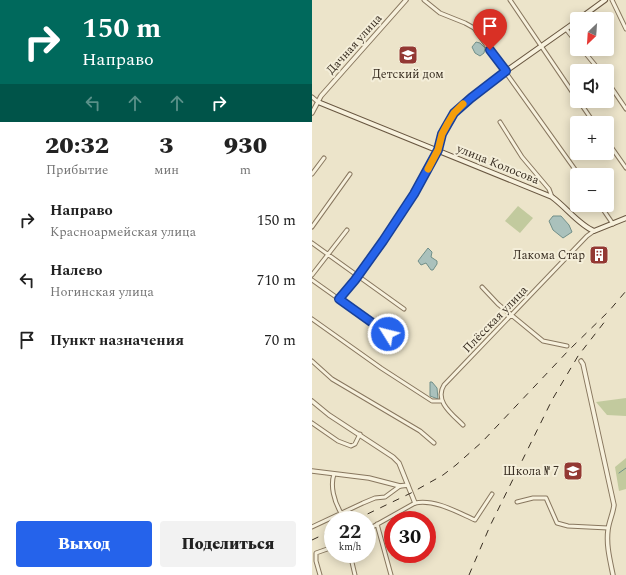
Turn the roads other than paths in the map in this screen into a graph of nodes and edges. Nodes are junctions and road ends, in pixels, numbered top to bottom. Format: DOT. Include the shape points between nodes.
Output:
graph roads {
  1 [pos="406,0"];
  2 [pos="424,0"];
  3 [pos="510,0"];
  4 [pos="605,0"];
  5 [pos="612,0"];
  6 [pos="589,12"];
  7 [pos="570,26"];
  8 [pos="566,29"];
  9 [pos="626,29"];
  10 [pos="570,34"];
  11 [pos="542,46"];
  12 [pos="588,56"];
  13 [pos="594,64"];
  14 [pos="506,71"];
  15 [pos="570,88"];
  16 [pos="614,91"];
  17 [pos="312,97"];
  18 [pos="318,102"];
  19 [pos="626,109"];
  20 [pos="312,113"];
  21 [pos="500,122"];
  22 [pos="438,150"];
  23 [pos="614,151"];
  24 [pos="324,158"];
  25 [pos="573,168"];
  26 [pos="626,168"];
  27 [pos="312,174"];
  28 [pos="350,174"];
  29 [pos="552,197"];
  30 [pos="605,212"];
  31 [pos="626,218"];
  32 [pos="613,224"];
  33 [pos="312,227"];
  34 [pos="347,230"];
  35 [pos="594,231"];
  36 [pos="312,243"];
  37 [pos="328,254"];
  38 [pos="312,275"];
  39 [pos="358,275"];
  40 [pos="312,280"];
  41 [pos="482,287"];
  42 [pos="339,299"];
  43 [pos="404,309"];
  44 [pos="512,315"];
  45 [pos="312,319"];
  46 [pos="388,334"];
  47 [pos="567,346"];
  48 [pos="581,360"];
  49 [pos="312,361"];
  50 [pos="441,400"];
  51 [pos="312,401"];
  52 [pos="312,423"];
  53 [pos="463,425"];
  54 [pos="360,434"];
  55 [pos="434,443"];
  56 [pos="312,471"];
  57 [pos="334,474"];
  58 [pos="408,485"];
  59 [pos="400,486"];
  60 [pos="492,494"];
  61 [pos="517,502"];
  62 [pos="415,504"];
  63 [pos="340,511"];
  64 [pos="346,511"];
  65 [pos="324,521"];
  66 [pos="377,524"];
  67 [pos="312,527"];
  68 [pos="608,528"];
  69 [pos="324,550"];
  70 [pos="352,563"];
  71 [pos="320,575"];
  72 [pos="355,575"];
  73 [pos="392,575"];
  74 [pos="613,575"];
  1 -- 18 [label="street, Дачная улица" via="320,96"];
  2 -- 14 [label="street" via="440,13 474,28"];
  3 -- 11 [label="street"];
  4 -- 6 [label="main road"];
  5 -- 9 [label="street"];
  7 -- 8 [label="main road"];
  8 -- 10 [label="street"];
  8 -- 11 [label="main road"];
  11 -- 14 [label="main road"];
  11 -- 15 [label="street"];
  12 -- 13 [label="street"];
  14 -- 22 [label="main road" via="454,113 442,134"];
  14 -- 25 [label="street"];
  16 -- 19 [label="street"];
  17 -- 18 [label="street"];
  18 -- 20 [label="street, Дачная улица"];
  18 -- 22 [label="main road, улица Колосова"];
  21 -- 29 [label="street" via="522,157 549,189"];
  22 -- 29 [label="main road, улица Колосова"];
  22 -- 39 [label="street" via="414,194"];
  23 -- 26 [label="street"];
  24 -- 27 [label="street"];
  28 -- 33 [label="street"];
  29 -- 35 [label="main road, улица Колосова" via="588,229"];
  30 -- 32 [label="street"];
  31 -- 32 [label="main road"];
  32 -- 35 [label="main road"];
  34 -- 37 [label="street"];
  35 -- 44 [label="street, Плёсская улица"];
  36 -- 37 [label="street"];
  37 -- 38 [label="street"];
  37 -- 39 [label="street"];
  39 -- 42 [label="street"];
  39 -- 43 [label="street"];
  40 -- 42 [label="street"];
  41 -- 44 [label="street"];
  42 -- 46 [label="street"];
  44 -- 47 [label="street" via="544,341"];
  44 -- 50 [label="street, Плёсская улица" via="444,385"];
  45 -- 50 [label="street" via="432,401"];
  48 -- 68 [label="street" via="614,505"];
  49 -- 55 [label="street" via="332,380 420,431"];
  50 -- 53 [label="street"];
  51 -- 54 [label="street"];
  52 -- 54 [label="street" via="338,441 351,446"];
  54 -- 58 [label="street" via="399,463"];
  56 -- 57 [label="street"];
  57 -- 59 [label="street" via="369,478"];
  57 -- 63 [label="street" via="331,481"];
  58 -- 59 [label="street"];
  58 -- 62 [label="street"];
  59 -- 64 [label="street" via="385,497 375,498"];
  60 -- 62 [label="street" via="476,520 440,505 422,502"];
  61 -- 68 [label="street" via="546,498 557,523"];
  62 -- 66 [label="street"];
  65 -- 67 [label="street"];
  66 -- 73 [label="street"];
  68 -- 74 [label="street" via="607,539"];
  69 -- 71 [label="street" via="316,553"];
  70 -- 72 [label="street"];
}
